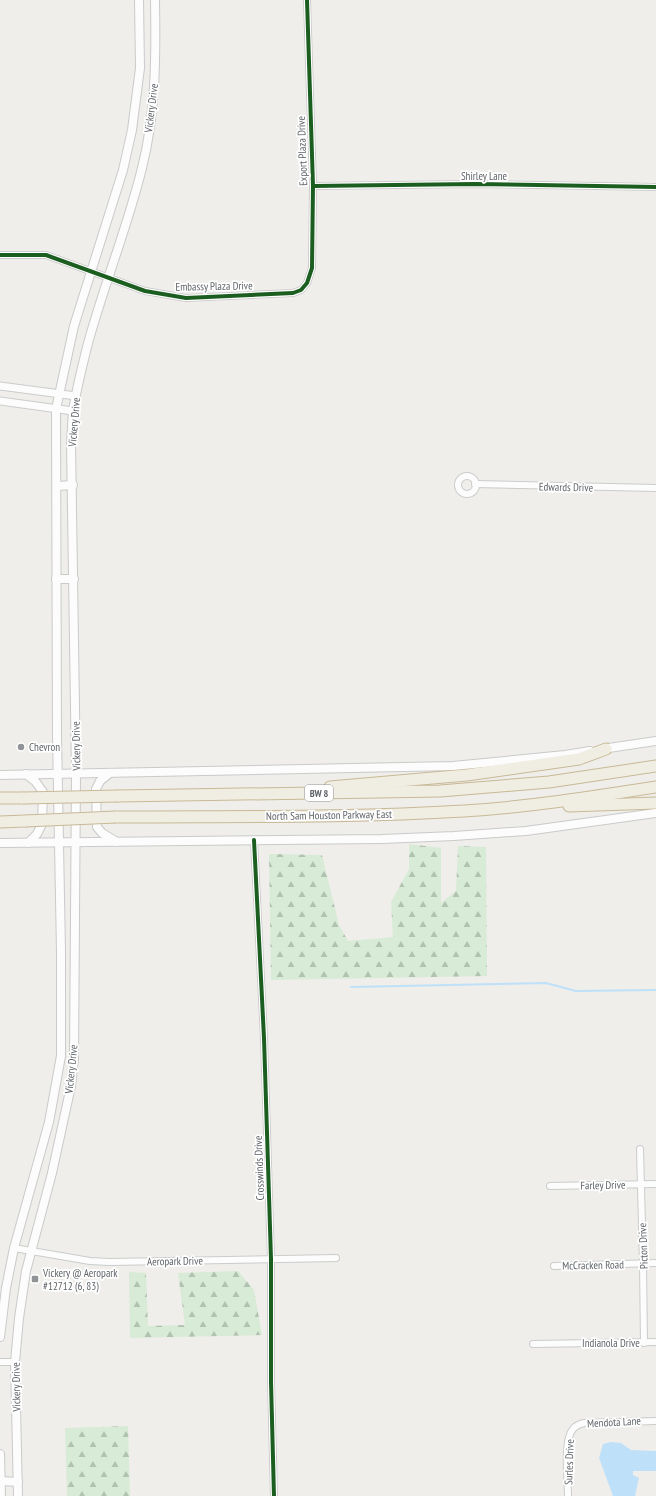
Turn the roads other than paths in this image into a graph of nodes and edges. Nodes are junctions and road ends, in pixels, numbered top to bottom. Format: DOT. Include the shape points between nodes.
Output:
graph roads {
  1 [pos="139,0"];
  2 [pos="156,0"];
  3 [pos="307,0"];
  4 [pos="313,186"];
  5 [pos="656,187"];
  6 [pos="0,255"];
  7 [pos="92,272"];
  8 [pos="107,278"];
  9 [pos="293,293"];
  10 [pos="0,386"];
  11 [pos="59,394"];
  12 [pos="76,396"];
  13 [pos="0,402"];
  14 [pos="56,409"];
  15 [pos="73,411"];
  16 [pos="476,484"];
  17 [pos="73,485"];
  18 [pos="57,486"];
  19 [pos="656,488"];
  20 [pos="56,579"];
  21 [pos="74,579"];
  22 [pos="656,741"];
  23 [pos="606,749"];
  24 [pos="656,766"];
  25 [pos="110,773"];
  26 [pos="26,774"];
  27 [pos="76,774"];
  28 [pos="0,775"];
  29 [pos="57,775"];
  30 [pos="656,787"];
  31 [pos="248,794"];
  32 [pos="0,798"];
  33 [pos="656,803"];
  34 [pos="491,809"];
  35 [pos="656,812"];
  36 [pos="0,822"];
  37 [pos="254,840"];
  38 [pos="76,841"];
  39 [pos="60,842"];
  40 [pos="117,842"];
  41 [pos="0,843"];
  42 [pos="28,843"];
  43 [pos="61,952"];
  44 [pos="76,953"];
  45 [pos="49,1122"];
  46 [pos="62,1126"];
  47 [pos="640,1149"];
  48 [pos="640,1184"];
  49 [pos="656,1184"];
  50 [pos="550,1186"];
  51 [pos="14,1248"];
  52 [pos="31,1252"];
  53 [pos="336,1258"];
  54 [pos="271,1259"];
  55 [pos="656,1263"];
  56 [pos="644,1264"];
  57 [pos="554,1266"];
  58 [pos="0,1337"];
  59 [pos="644,1342"];
  60 [pos="656,1342"];
  61 [pos="533,1344"];
  62 [pos="0,1362"];
  63 [pos="15,1362"];
  64 [pos="656,1421"];
  65 [pos="573,1429"];
  66 [pos="0,1454"];
  67 [pos="1,1481"];
  68 [pos="18,1482"];
  69 [pos="1,1496"];
  70 [pos="18,1496"];
  71 [pos="274,1496"];
  72 [pos="568,1496"];
  1 -- 7 [label="main road, Vickery Drive" via="140,68 132,130 123,170"];
  2 -- 8 [label="main road, Vickery Drive" via="156,48 151,119 132,207"];
  3 -- 4 [label="street, Export Plaza Drive"];
  4 -- 5 [label="street, Shirley Lane" via="480,184"];
  4 -- 9 [label="street, Export Plaza Drive" via="312,268 307,283 301,290"];
  6 -- 7 [label="street, Embassy Plaza Drive" via="46,255"];
  7 -- 8 [label="street, Embassy Plaza Drive"];
  7 -- 11 [label="main road, Vickery Drive" via="74,326"];
  8 -- 9 [label="street, Embassy Plaza Drive" via="145,291 186,298"];
  8 -- 12 [label="main road, Vickery Drive"];
  10 -- 11 [label="street"];
  11 -- 12 [label="street"];
  11 -- 14 [label="main road, Vickery Drive"];
  12 -- 15 [label="main road, Vickery Drive"];
  13 -- 14 [label="street"];
  14 -- 15 [label="street"];
  14 -- 18 [label="main road, Vickery Drive"];
  15 -- 17 [label="main road, Vickery Drive"];
  16 -- 19 [label="street, Edwards Drive"];
  17 -- 18 [label="main road"];
  17 -- 21 [label="main road, Vickery Drive"];
  18 -- 20 [label="main road, Vickery Drive"];
  20 -- 21 [label="main road"];
  20 -- 29 [label="main road, Vickery Drive"];
  21 -- 27 [label="main road, Vickery Drive"];
  22 -- 23 [label="main road"];
  23 -- 25 [label="main road" via="453,766"];
  23 -- 31 [label="highway" via="579,759 468,775"];
  24 -- 31 [label="highway, North Sam Houston Parkway East / BW 8" via="556,781 494,787 412,792"];
  25 -- 27 [label="main road"];
  25 -- 40 [label="main road" via="100,781 96,789 97,828"];
  26 -- 28 [label="main road"];
  26 -- 29 [label="main road"];
  26 -- 42 [label="main road" via="43,792 42,824"];
  27 -- 29 [label="main road"];
  27 -- 38 [label="main road, Vickery Drive"];
  29 -- 39 [label="main road, Vickery Drive"];
  30 -- 34 [label="highway, North Sam Houston Parkway East / BW 8"];
  31 -- 32 [label="highway, North Sam Houston Parkway East / BW 8, bridge"];
  33 -- 34 [label="highway"];
  34 -- 36 [label="highway, North Sam Houston Parkway East / BW 8, bridge"];
  35 -- 37 [label="main road" via="526,831 382,839"];
  37 -- 40 [label="main road"];
  37 -- 54 [label="street, Crosswinds Drive"];
  38 -- 39 [label="main road"];
  38 -- 40 [label="main road"];
  38 -- 44 [label="main road, Vickery Drive"];
  39 -- 42 [label="main road"];
  39 -- 43 [label="main road, Vickery Drive"];
  41 -- 42 [label="main road"];
  43 -- 44 [label="main road"];
  43 -- 45 [label="main road, Vickery Drive" via="60,1056"];
  44 -- 46 [label="main road, Vickery Drive" via="72,1086"];
  45 -- 46 [label="main road"];
  45 -- 51 [label="main road, Vickery Drive"];
  46 -- 52 [label="main road, Vickery Drive"];
  47 -- 48 [label="street, Picton Drive"];
  48 -- 49 [label="street, Farley Drive"];
  48 -- 50 [label="street, Farley Drive"];
  48 -- 56 [label="street, Picton Drive"];
  51 -- 52 [label="street, Aeropark Drive"];
  51 -- 58 [label="main road, Vickery Drive"];
  52 -- 54 [label="street, Aeropark Drive" via="90,1261"];
  52 -- 63 [label="main road, Vickery Drive" via="19,1318"];
  53 -- 54 [label="street, Aeropark Drive"];
  54 -- 71 [label="street, Crosswinds Drive"];
  55 -- 56 [label="street, McCracken Road"];
  56 -- 57 [label="street, McCracken Road"];
  56 -- 59 [label="street, Picton Drive"];
  59 -- 60 [label="street, Indianola Drive"];
  59 -- 61 [label="street, Indianola Drive"];
  62 -- 63 [label="street"];
  63 -- 68 [label="main road, Vickery Drive"];
  64 -- 65 [label="street, Mendota Lane" via="584,1423"];
  65 -- 72 [label="street, Surles Drive" via="567,1441"];
  66 -- 67 [label="main road"];
  67 -- 68 [label="main road"];
  67 -- 69 [label="main road"];
  68 -- 70 [label="main road, Vickery Drive"];
}
